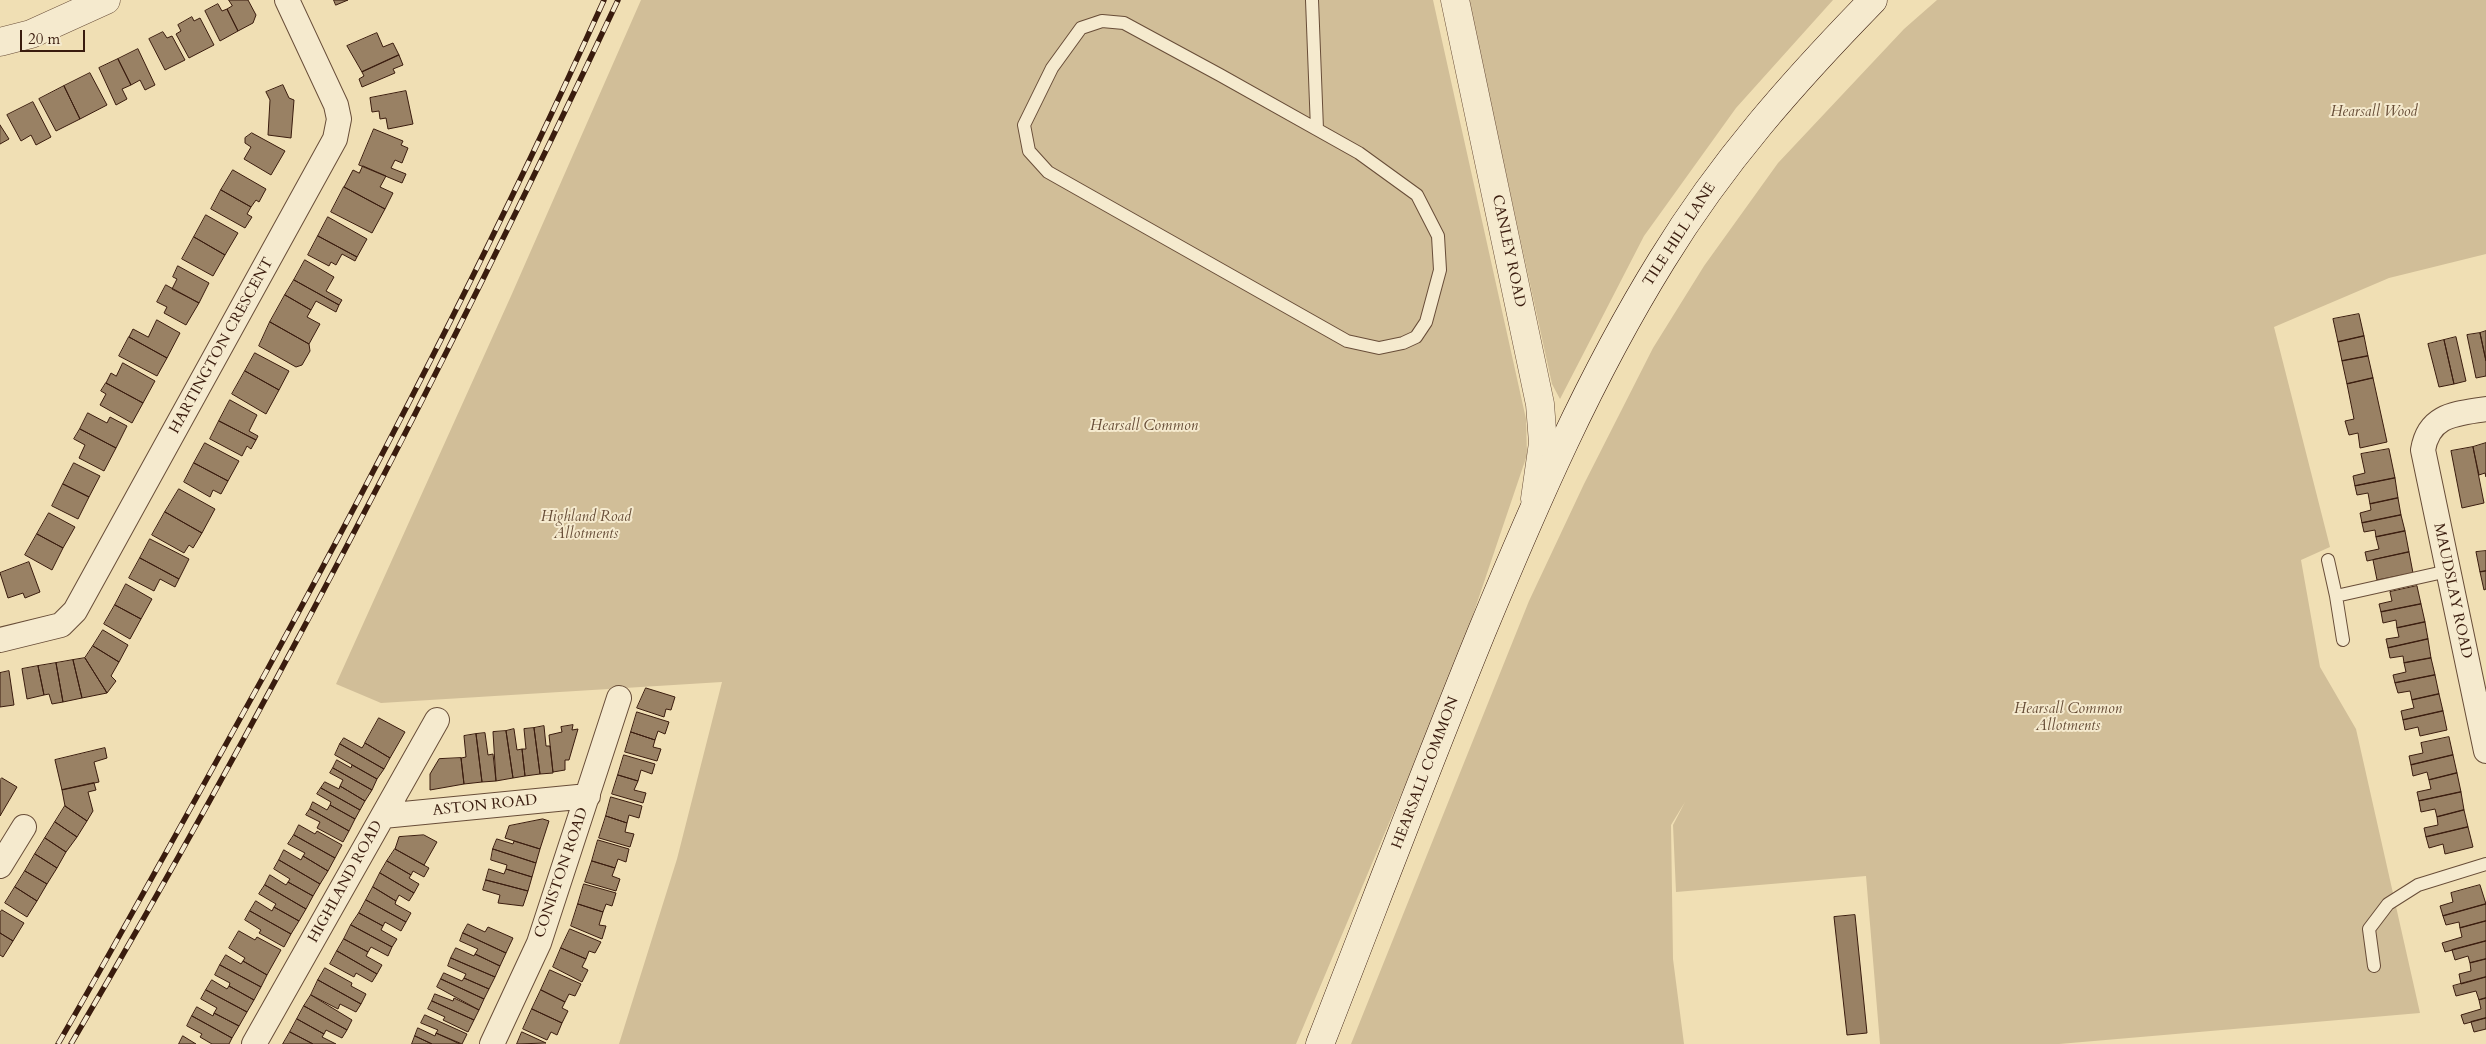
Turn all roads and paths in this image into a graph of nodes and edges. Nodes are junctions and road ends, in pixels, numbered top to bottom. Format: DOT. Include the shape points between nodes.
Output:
graph roads {
  1 [pos="106,0"];
  2 [pos="288,0"];
  3 [pos="1312,0"];
  4 [pos="1456,0"];
  5 [pos="1873,0"];
  6 [pos="0,42"];
  7 [pos="1317,130"];
  8 [pos="2486,409"];
  9 [pos="1535,503"];
  10 [pos="2328,560"];
  11 [pos="2448,571"];
  12 [pos="2336,596"];
  13 [pos="0,640"];
  14 [pos="2342,640"];
  15 [pos="619,698"];
  16 [pos="437,720"];
  17 [pos="2486,751"];
  18 [pos="588,796"];
  19 [pos="383,816"];
  20 [pos="24,827"];
  21 [pos="2486,864"];
  22 [pos="0,866"];
  23 [pos="2374,966"];
  24 [pos="254,1044"];
  25 [pos="492,1044"];
  26 [pos="1320,1044"];
  1 -- 6 [label="main road" via="31,34"];
  2 -- 13 [label="street, HARTINGTON CRESCENT" via="336,105 340,119 335,139 75,611 61,625"];
  3 -- 7 [label="lane"];
  4 -- 9 [label="main road, CANLEY ROAD" via="1540,404 1543,443"];
  5 -- 9 [label="main road, TILE HILL LANE" via="1803,72 1754,129 1673,243 1612,345"];
  7 -- 7 [label="lane" via="1359,153 1417,195 1438,236 1440,270 1426,322 1416,337 1403,343 1380,348 1347,341 1048,172 1029,151 1024,125 1052,68 1081,28 1102,21 1124,23"];
  8 -- 11 [label="street, MAUDSLAY ROAD" via="2451,415 2439,421 2429,431 2423,450"];
  9 -- 26 [label="main road, HEARSALL COMMON" via="1448,715"];
  10 -- 12 [label="lane"];
  11 -- 12 [label="lane"];
  11 -- 17 [label="street, MAUDSLAY ROAD"];
  12 -- 14 [label="lane"];
  15 -- 18 [label="street, CONISTON ROAD"];
  16 -- 19 [label="street, HIGHLAND ROAD"];
  18 -- 19 [label="street, ASTON ROAD"];
  18 -- 25 [label="street, CONISTON ROAD" via="539,943"];
  19 -- 24 [label="street, HIGHLAND ROAD"];
  20 -- 22 [label="street"];
  21 -- 23 [label="lane" via="2418,885 2388,904 2369,929"];
}
